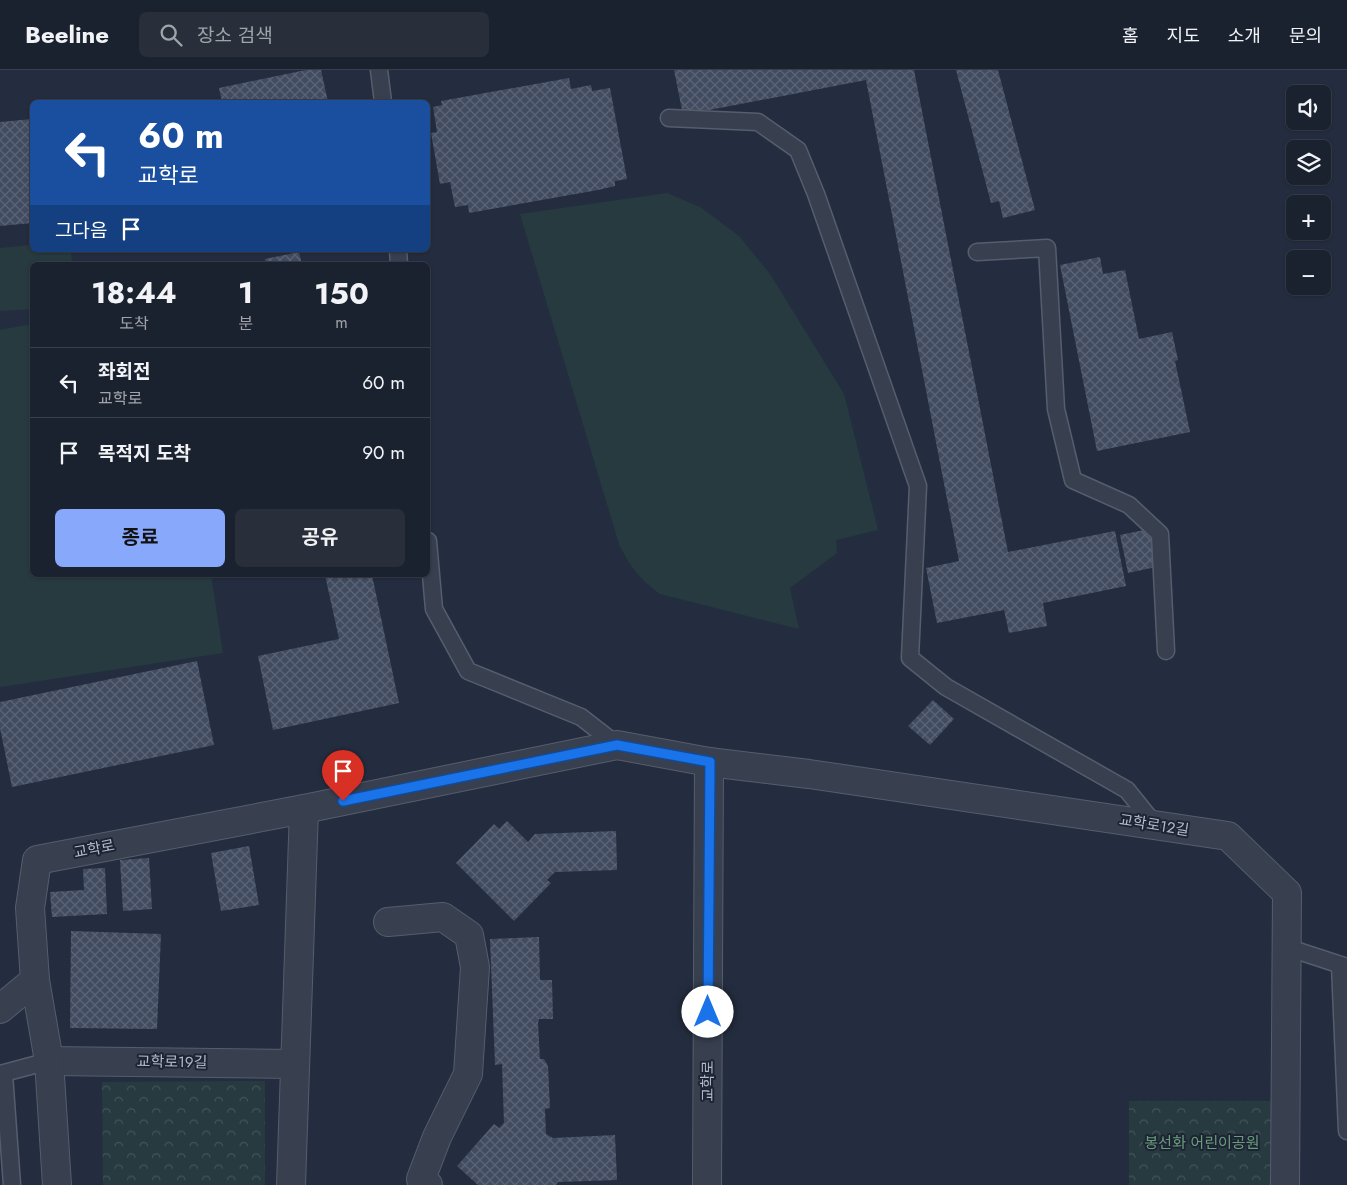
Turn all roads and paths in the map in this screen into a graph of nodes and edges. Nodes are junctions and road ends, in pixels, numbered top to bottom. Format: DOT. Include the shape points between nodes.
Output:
graph roads {
  1 [pos="380,70"];
  2 [pos="383,100"];
  3 [pos="669,118"];
  4 [pos="977,252"];
  5 [pos="430,563"];
  6 [pos="1166,652"];
  7 [pos="617,745"];
  8 [pos="710,762"];
  9 [pos="304,809"];
  10 [pos="1156,826"];
  11 [pos="388,922"];
  12 [pos="1286,947"];
  13 [pos="1344,966"];
  14 [pos="35,980"];
  15 [pos="0,988"];
  16 [pos="0,1008"];
  17 [pos="50,1061"];
  18 [pos="294,1064"];
  19 [pos="2,1074"];
  20 [pos="1347,1130"];
  21 [pos="12,1185"];
  22 [pos="56,1185"];
  23 [pos="291,1185"];
  24 [pos="428,1185"];
  25 [pos="707,1185"];
  26 [pos="1285,1185"];
  1 -- 2 [label="lane"];
  3 -- 10 [label="lane" via="758,122 798,150 918,486 910,658 946,686 1127,790"];
  4 -- 6 [label="lane" via="1046,248 1056,409 1073,480 1129,506 1160,534"];
  5 -- 7 [label="lane" via="434,609 468,671 581,717"];
  7 -- 8 [label="street, 교학로"];
  7 -- 9 [label="street, 교학로"];
  8 -- 10 [label="street, 교학로12길"];
  8 -- 25 [label="street, 교학로"];
  9 -- 14 [label="street, 교학로" via="37,860 30,908"];
  9 -- 18 [label="street"];
  10 -- 12 [label="street, 교학로12길" via="1228,836 1287,893"];
  11 -- 24 [label="street" via="443,917 469,935 475,967 468,1074 436,1137 420,1179"];
  12 -- 13 [label="lane"];
  12 -- 26 [label="street, 교학로12길"];
  13 -- 20 [label="lane"];
  14 -- 15 [label="street"];
  14 -- 16 [label="street"];
  14 -- 17 [label="street"];
  17 -- 18 [label="street, 교학로19길"];
  17 -- 19 [label="lane"];
  17 -- 22 [label="street"];
  18 -- 23 [label="street"];
  19 -- 21 [label="lane"];
}
